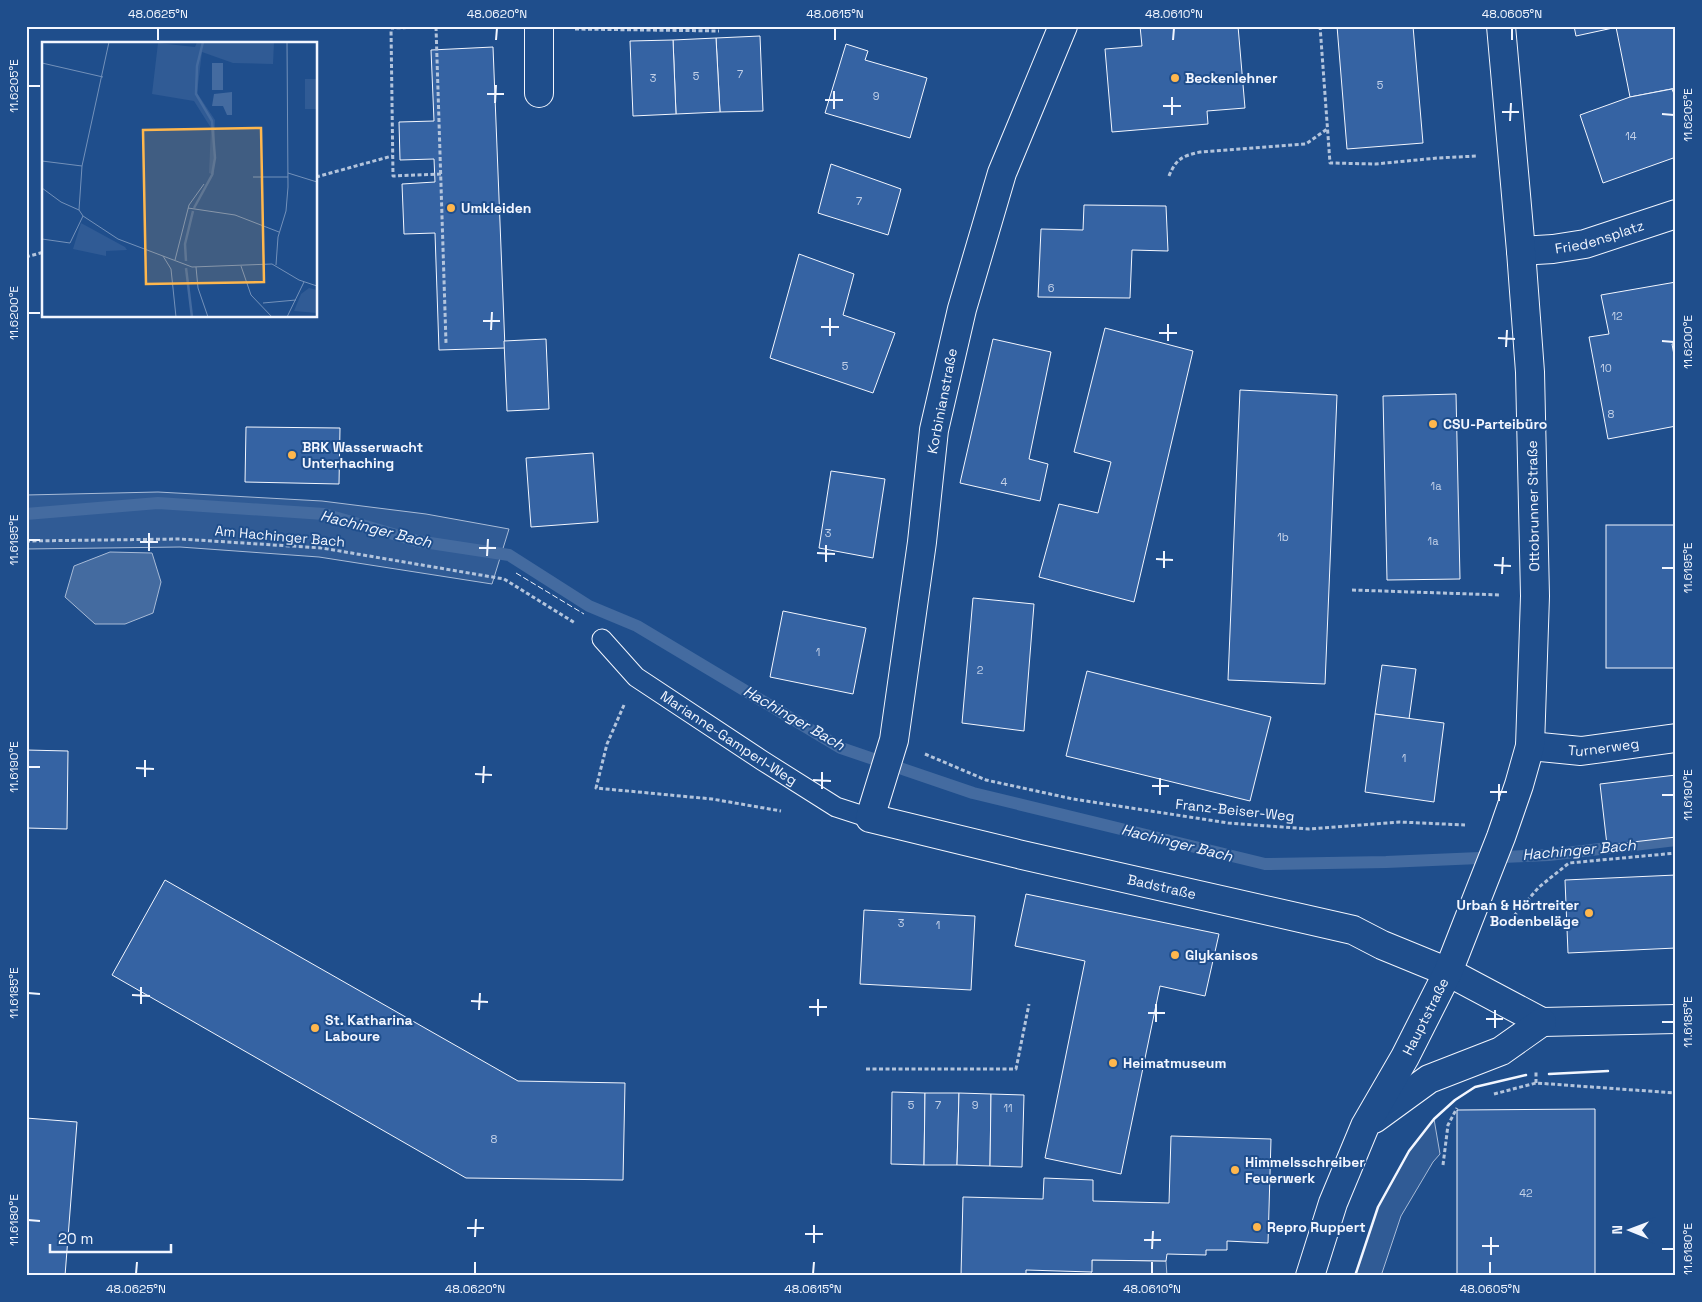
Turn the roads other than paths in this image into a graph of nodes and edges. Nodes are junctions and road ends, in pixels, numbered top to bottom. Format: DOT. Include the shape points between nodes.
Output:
graph roads {
  1 [pos="1062,26"];
  2 [pos="1501,26"];
  3 [pos="539,27"];
  4 [pos="539,93"];
  5 [pos="1676,214"];
  6 [pos="1521,251"];
  7 [pos="602,639"];
  8 [pos="1676,738"];
  9 [pos="1530,746"];
  10 [pos="870,818"];
  11 [pos="1448,972"];
  12 [pos="1676,1019"];
  13 [pos="1542,1022"];
  14 [pos="1365,1126"];
  15 [pos="1310,1276"];
  1 -- 10 [label="street, Korbinianstraße" via="1002,173 962,309 934,430 894,742"];
  2 -- 6 [label="street, Ottobrunner Straße"];
  3 -- 4 [label="street"];
  5 -- 6 [label="street, Friedensplatz" via="1585,244"];
  6 -- 9 [label="street, Ottobrunner Straße" via="1530,372 1535,596"];
  7 -- 10 [label="lane, Marianne-Gamperl-Weg" via="636,677 836,806"];
  8 -- 9 [label="street, Turnerweg" via="1581,751"];
  9 -- 11 [label="street, Ottobrunner Straße" via="1501,837"];
  10 -- 11 [label="street, Badstraße" via="1353,930"];
  11 -- 13 [label="street, Hauptstraße"];
  11 -- 14 [label="street, Hauptstraße"];
  12 -- 13 [label="street, Hauptstraße"];
  13 -- 14 [label="street" via="1501,1051 1429,1079"];
  14 -- 15 [label="street, Hauptstraße" via="1333,1203"];
}
